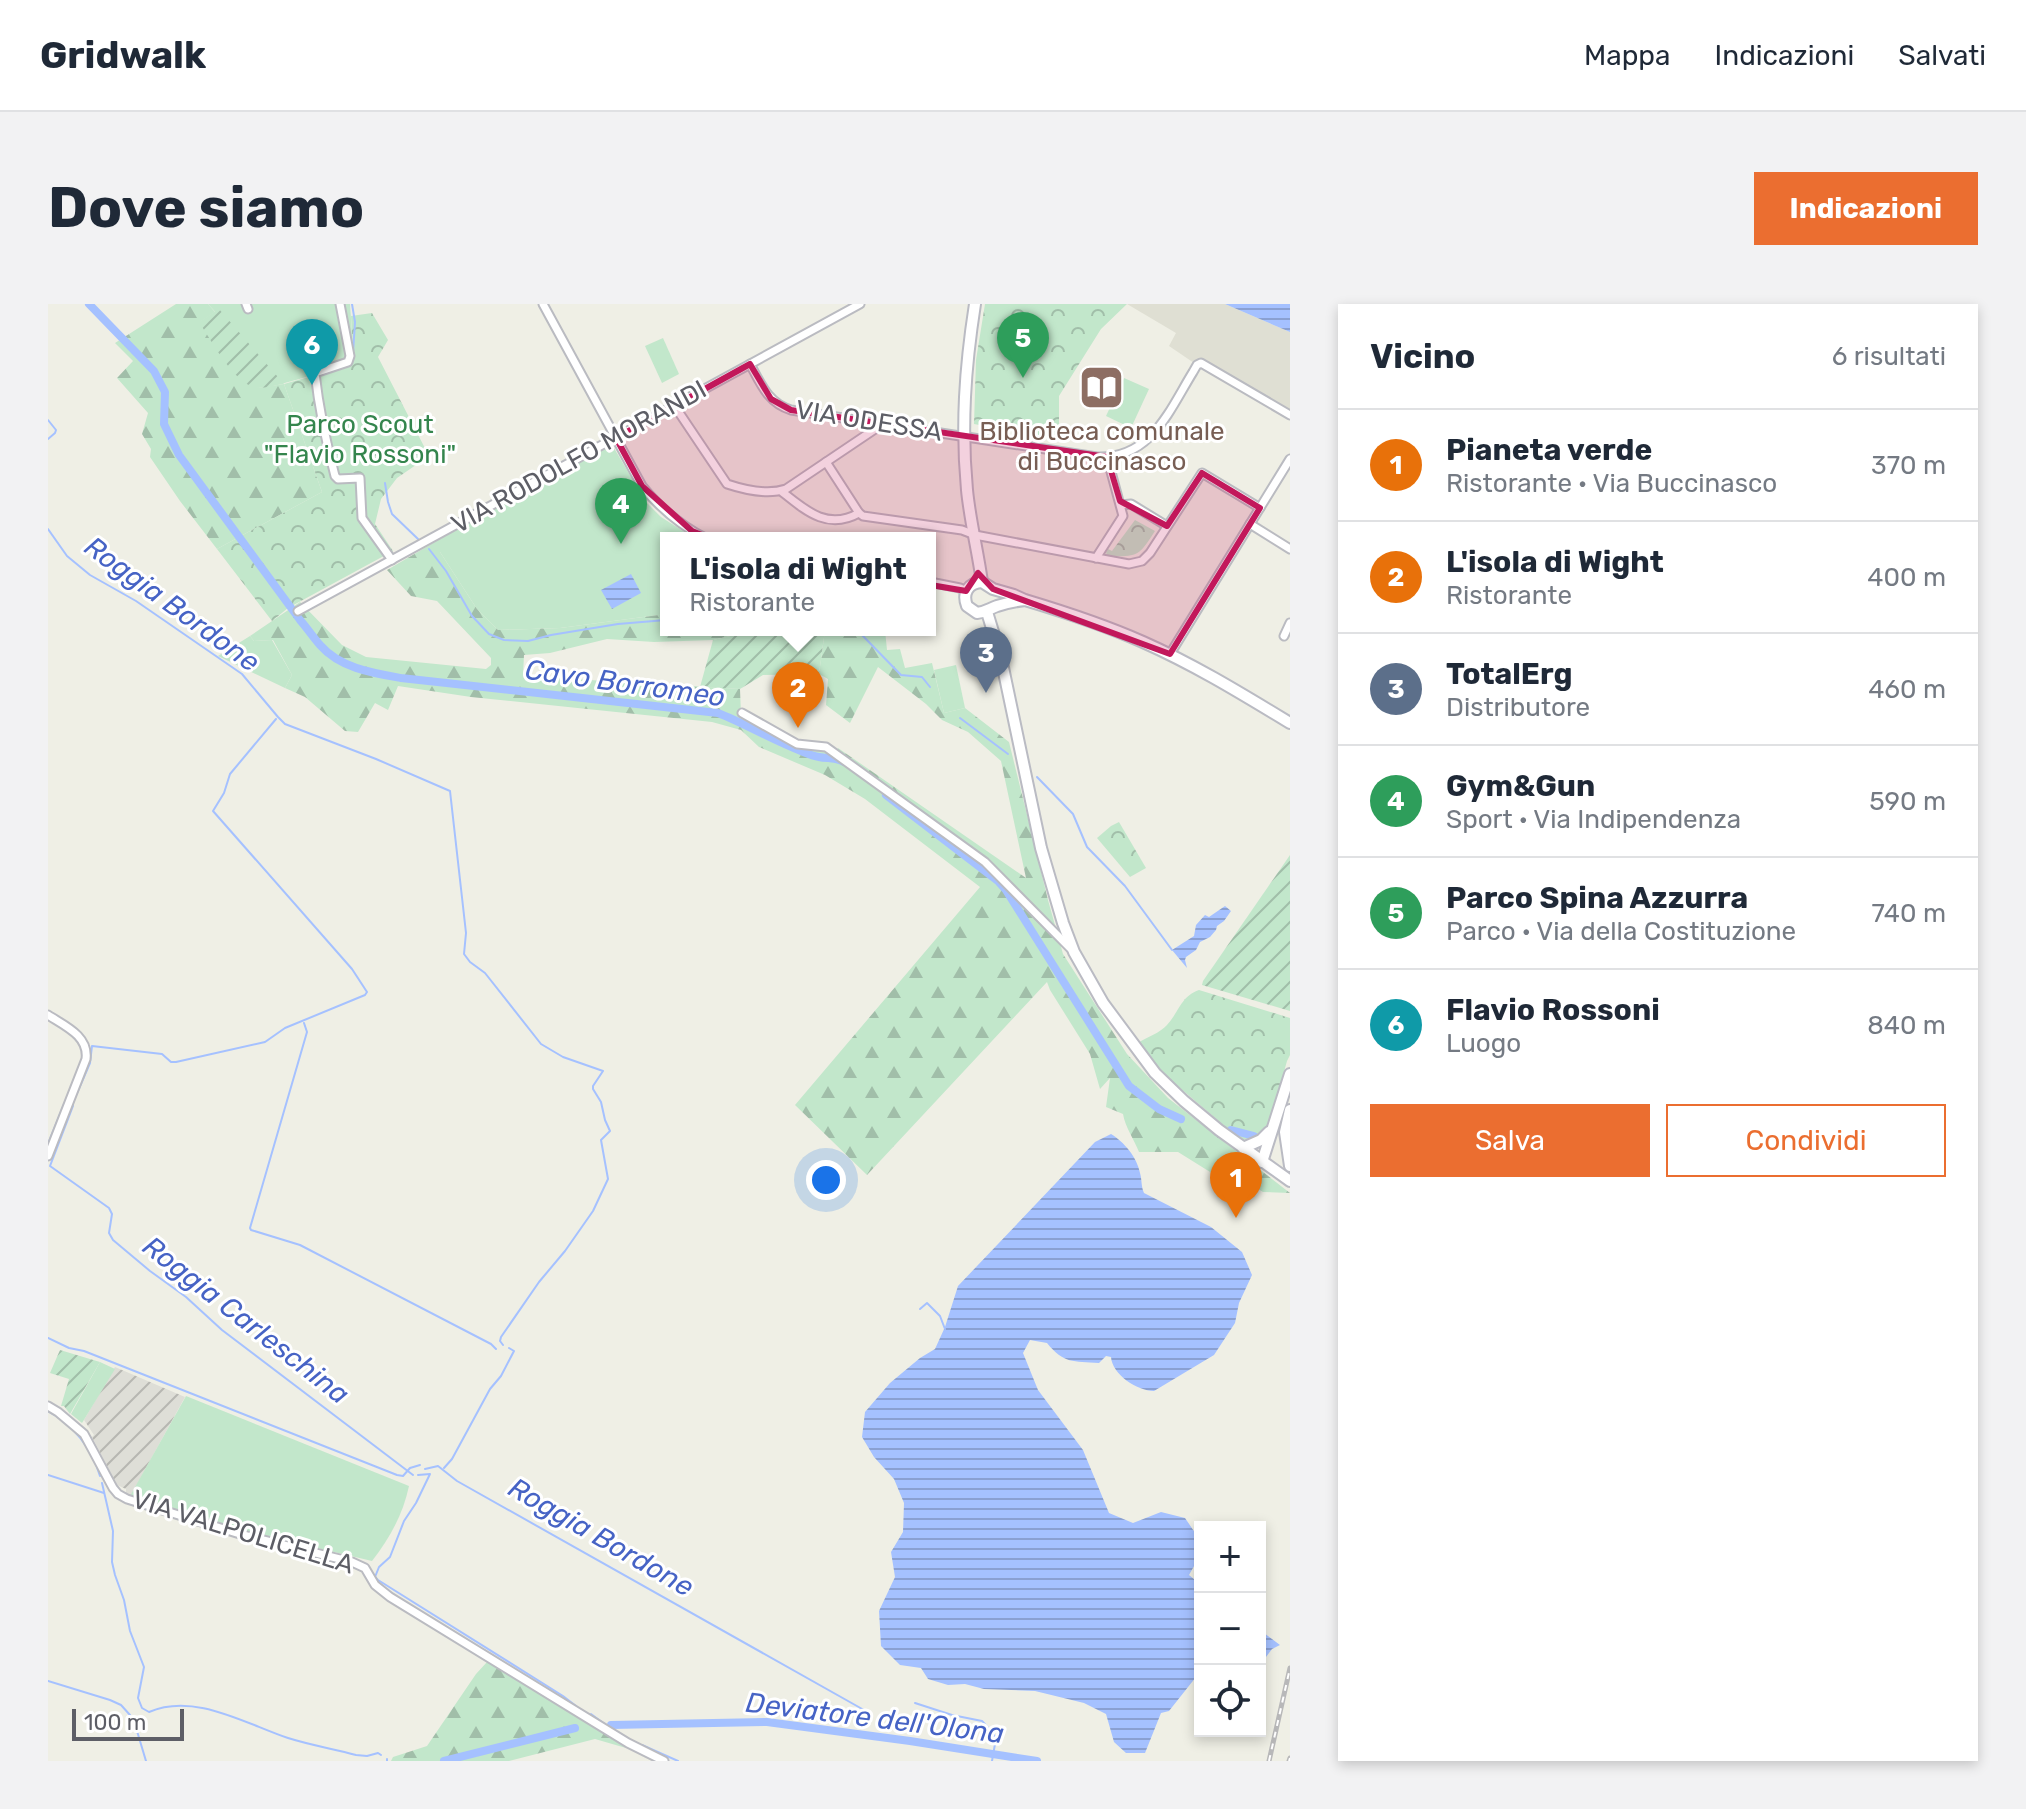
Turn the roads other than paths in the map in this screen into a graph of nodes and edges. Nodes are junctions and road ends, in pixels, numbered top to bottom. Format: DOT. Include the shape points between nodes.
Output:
graph roads {
  1 [pos="340,304"];
  2 [pos="543,304"];
  3 [pos="860,304"];
  4 [pos="975,304"];
  5 [pos="750,364"];
  6 [pos="674,405"];
  7 [pos="1290,415"];
  8 [pos="881,425"];
  9 [pos="963,437"];
  10 [pos="616,438"];
  11 [pos="1107,457"];
  12 [pos="1290,459"];
  13 [pos="826,462"];
  14 [pos="781,491"];
  15 [pos="1121,505"];
  16 [pos="1260,508"];
  17 [pos="859,513"];
  18 [pos="1250,524"];
  19 [pos="1167,526"];
  20 [pos="695,532"];
  21 [pos="975,535"];
  22 [pos="1290,549"];
  23 [pos="1096,558"];
  24 [pos="392,560"];
  25 [pos="982,582"];
  26 [pos="936,583"];
  27 [pos="993,589"];
  28 [pos="966,591"];
  29 [pos="1025,600"];
  30 [pos="989,610"];
  31 [pos="298,611"];
  32 [pos="1290,623"];
  33 [pos="1284,636"];
  34 [pos="1170,654"];
  35 [pos="742,713"];
  36 [pos="1290,723"];
  37 [pos="1074,952"];
  38 [pos="48,1015"];
  39 [pos="1290,1074"];
  40 [pos="1290,1110"];
  41 [pos="1273,1128"];
  42 [pos="1285,1142"];
  43 [pos="1243,1148"];
  44 [pos="48,1156"];
  45 [pos="1266,1165"];
  46 [pos="1290,1166"];
  47 [pos="1290,1181"];
  48 [pos="48,1406"];
  49 [pos="664,1761"];
  1 -- 24 [label="street" via="350,356 348,362 315,373 323,432 335,476 360,478 362,518"];
  2 -- 10 [label="street"];
  3 -- 5 [label="street, VIA RODOLFO MORANDI"];
  4 -- 9 [label="main road"];
  5 -- 6 [label="street, VIA RODOLFO MORANDI"];
  5 -- 8 [label="street, VIA ODESSA" via="771,399 784,408"];
  6 -- 10 [label="street, VIA RODOLFO MORANDI"];
  6 -- 14 [label="street" via="727,484"];
  7 -- 11 [label="street" via="1201,363 1150,438 1131,451"];
  8 -- 9 [label="street, VIA ODESSA"];
  8 -- 13 [label="street"];
  9 -- 11 [label="street, VIA ODESSA"];
  9 -- 21 [label="main road"];
  10 -- 20 [label="street" via="653,500"];
  10 -- 24 [label="street, VIA RODOLFO MORANDI"];
  11 -- 15 [label="street"];
  12 -- 16 [label="street"];
  13 -- 14 [label="street"];
  13 -- 17 [label="street"];
  14 -- 17 [label="street" via="819,517 842,520"];
  15 -- 19 [label="street" via="1131,504"];
  15 -- 23 [label="street" via="1121,521"];
  16 -- 18 [label="street"];
  16 -- 19 [label="street" via="1202,473"];
  17 -- 21 [label="street"];
  18 -- 22 [label="street"];
  18 -- 34 [label="street"];
  19 -- 23 [label="street" via="1142,561"];
  21 -- 23 [label="street"];
  21 -- 25 [label="main road"];
  24 -- 31 [label="street, VIA RODOLFO MORANDI"];
  25 -- 27 [label="main road"];
  25 -- 28 [label="main road"];
  26 -- 28 [label="street"];
  27 -- 29 [label="main road"];
  27 -- 30 [label="main road"];
  28 -- 30 [label="main road" via="971,611"];
  29 -- 30 [label="main road"];
  29 -- 34 [label="main road"];
  30 -- 37 [label="main road" via="1047,868"];
  32 -- 33 [label="street"];
  34 -- 36 [label="main road"];
  35 -- 37 [label="street" via="797,744 826,747 985,862"];
  37 -- 43 [label="main road" via="1103,1003 1155,1073"];
  38 -- 44 [label="street" via="77,1034 87,1051"];
  39 -- 41 [label="main road"];
  40 -- 42 [label="main road"];
  41 -- 43 [label="main road"];
  41 -- 45 [label="main road"];
  42 -- 45 [label="main road" via="1282,1158"];
  42 -- 46 [label="main road"];
  43 -- 45 [label="main road"];
  45 -- 47 [label="main road"];
  48 -- 49 [label="street, VIA VALPOLICELLA" via="84,1434 118,1494 194,1521 361,1566 390,1597"];
}
